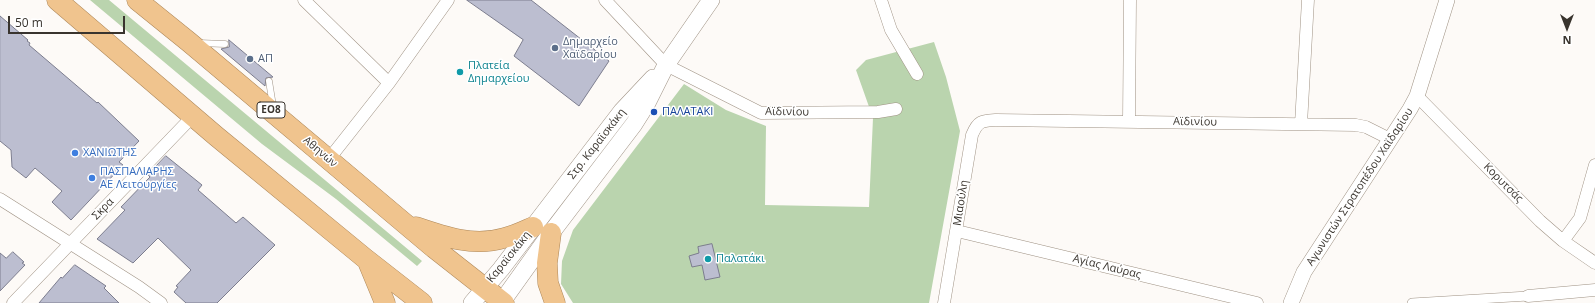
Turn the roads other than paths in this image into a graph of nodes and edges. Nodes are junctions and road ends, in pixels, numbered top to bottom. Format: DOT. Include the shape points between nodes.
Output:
graph roads {
  1 [pos="57,0"];
  2 [pos="137,0"];
  3 [pos="304,0"];
  4 [pos="448,0"];
  5 [pos="605,0"];
  6 [pos="711,0"];
  7 [pos="881,0"];
  8 [pos="1130,0"];
  9 [pos="1308,0"];
  10 [pos="1447,0"];
  11 [pos="189,42"];
  12 [pos="225,44"];
  13 [pos="666,65"];
  14 [pos="917,74"];
  15 [pos="269,81"];
  16 [pos="389,83"];
  17 [pos="1417,96"];
  18 [pos="896,108"];
  19 [pos="274,113"];
  20 [pos="193,116"];
  21 [pos="996,120"];
  22 [pos="1129,122"];
  23 [pos="1302,124"];
  24 [pos="1390,139"];
  25 [pos="329,159"];
  26 [pos="1595,165"];
  27 [pos="0,199"];
  28 [pos="403,222"];
  29 [pos="542,230"];
  30 [pos="957,231"];
  31 [pos="1563,241"];
  32 [pos="69,244"];
  33 [pos="367,260"];
  34 [pos="1595,263"];
  35 [pos="1595,290"];
  36 [pos="478,295"];
  37 [pos="1528,296"];
  38 [pos="13,303"];
  39 [pos="161,303"];
  40 [pos="385,303"];
  41 [pos="422,303"];
  42 [pos="502,303"];
  43 [pos="555,303"];
  44 [pos="944,303"];
  45 [pos="1257,303"];
  46 [pos="1291,303"];
  47 [pos="1412,303"];
  1 -- 20 [label="highway"];
  2 -- 11 [label="highway, Αθηνών / ΕΟ8"];
  3 -- 16 [label="street"];
  4 -- 16 [label="street"];
  5 -- 13 [label="street"];
  6 -- 13 [label="main road, Στρ. Καραϊσκάκη"];
  7 -- 14 [label="street" via="891,30"];
  8 -- 22 [label="street"];
  9 -- 23 [label="street"];
  10 -- 17 [label="street, Αγωνιστών Στρατοπέδου Χαϊδαρίου"];
  11 -- 12 [label="lane"];
  11 -- 19 [label="highway, Αθηνών / ΕΟ8"];
  13 -- 18 [label="street, Αϊδινίου" via="761,113 878,112"];
  13 -- 29 [label="main road, Στρ. Καραϊσκάκη" via="634,124"];
  15 -- 19 [label="lane"];
  16 -- 25 [label="street"];
  17 -- 24 [label="street, Αγωνιστών Στρατοπέδου Χαϊδαρίου"];
  17 -- 31 [label="street, Κορυτσάς" via="1540,221"];
  19 -- 25 [label="highway, Αθηνών / ΕΟ8"];
  20 -- 32 [label="street, Σκρα"];
  20 -- 33 [label="highway"];
  21 -- 22 [label="street, Αϊδινίου"];
  21 -- 30 [label="street, Μιαούλη" via="980,122 972,135"];
  22 -- 23 [label="street, Αϊδινίου"];
  23 -- 24 [label="street, Αϊδινίου" via="1356,125"];
  24 -- 46 [label="street, Αγωνιστών Στρατοπέδου Χαϊδαρίου" via="1304,272"];
  25 -- 28 [label="highway, Αθηνών / ΕΟ8"];
  26 -- 31 [label="street" via="1580,218"];
  27 -- 32 [label="street"];
  28 -- 29 [label="highway" via="448,238 475,242"];
  28 -- 36 [label="highway, Αθηνών / ΕΟ8"];
  29 -- 36 [label="main road, Καραϊσκάκη"];
  29 -- 42 [label="main road, Καραϊσκάκη"];
  29 -- 43 [label="highway" via="548,264 548,283"];
  30 -- 44 [label="street, Μιαούλη"];
  30 -- 45 [label="street, Αγίας Λαύρας"];
  31 -- 34 [label="street, Κορυτσάς"];
  32 -- 38 [label="street, Σκρα"];
  32 -- 39 [label="street"];
  33 -- 40 [label="highway"];
  33 -- 41 [label="highway"];
  35 -- 37 [label="street"];
  36 -- 42 [label="highway, Αθηνών / ΕΟ8"];
  37 -- 47 [label="street"];
}
